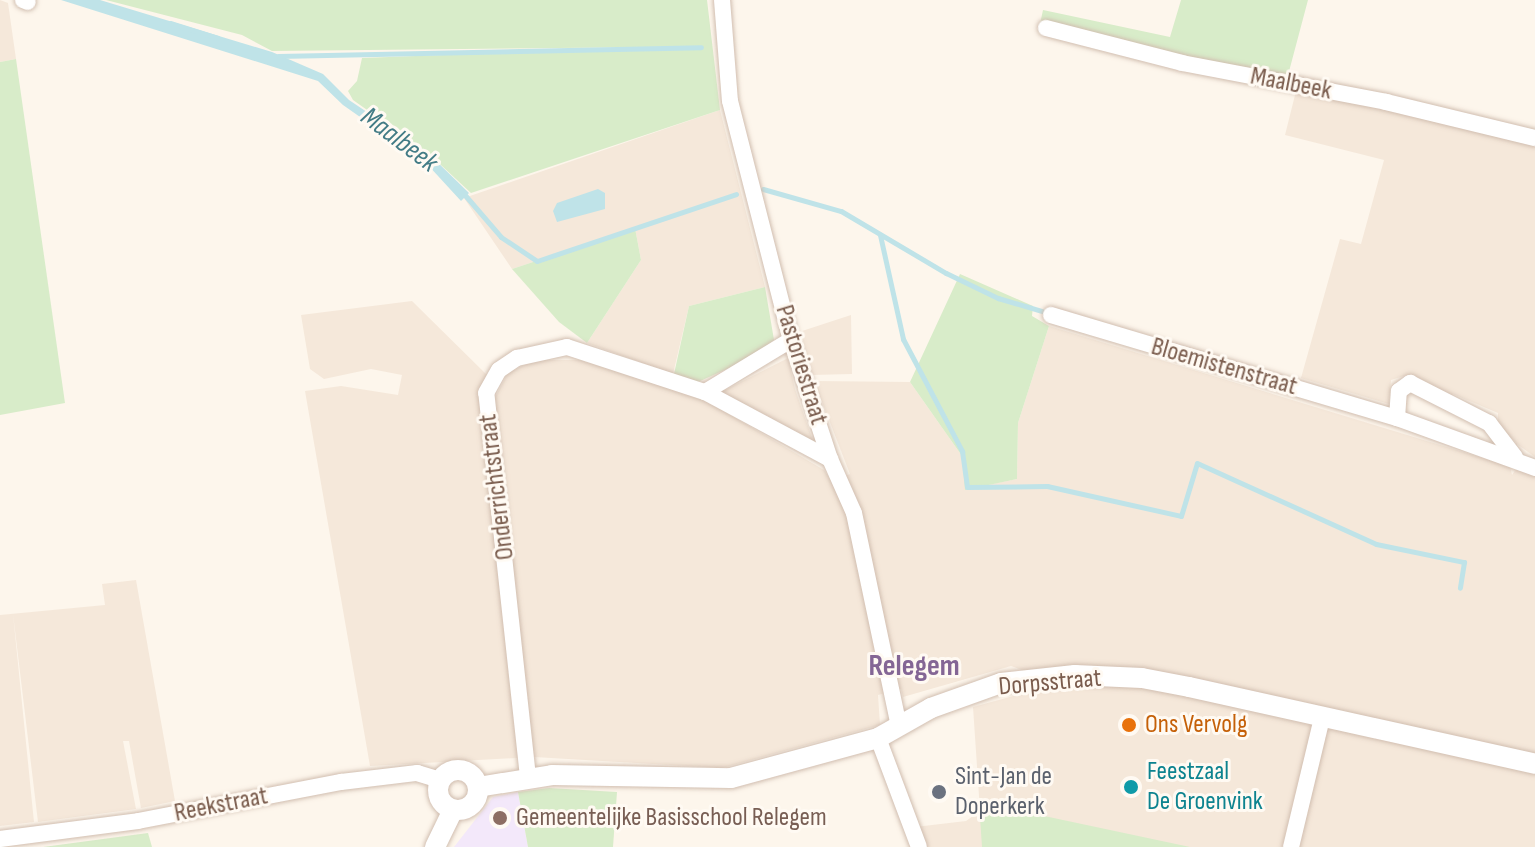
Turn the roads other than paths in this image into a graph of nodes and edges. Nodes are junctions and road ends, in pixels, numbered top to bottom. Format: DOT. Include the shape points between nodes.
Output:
graph roads {
  1 [pos="722,0"];
  2 [pos="1046,28"];
  3 [pos="1535,138"];
  4 [pos="1051,315"];
  5 [pos="791,340"];
  6 [pos="705,392"];
  7 [pos="1397,418"];
  8 [pos="1515,457"];
  9 [pos="830,459"];
  10 [pos="1535,468"];
  11 [pos="1322,718"];
  12 [pos="899,726"];
  13 [pos="878,738"];
  14 [pos="1535,764"];
  15 [pos="528,777"];
  16 [pos="440,780"];
  17 [pos="478,787"];
  18 [pos="453,810"];
  19 [pos="0,839"];
  20 [pos="435,847"];
  21 [pos="919,847"];
  22 [pos="1291,847"];
  1 -- 5 [label="street, Pastoriestraat" via="730,101"];
  2 -- 3 [label="street, Maalbeek" via="1182,63 1386,102"];
  4 -- 7 [label="street, Bloemistenstraat"];
  5 -- 6 [label="street"];
  5 -- 9 [label="street, Pastoriestraat"];
  6 -- 9 [label="street, Onderrichtstraat"];
  6 -- 15 [label="street, Onderrichtstraat" via="567,347 517,358 499,370 486,393"];
  7 -- 8 [label="street, Bloemistenstraat"];
  7 -- 8 [label="street, Bloemistenstraat" via="1399,391 1410,383 1489,423"];
  8 -- 10 [label="street, Bloemistenstraat"];
  9 -- 12 [label="street, Pastoriestraat" via="854,513"];
  11 -- 12 [label="street, Dorpsstraat" via="1142,678 1075,675 1001,683"];
  11 -- 14 [label="street, Dorpsstraat"];
  11 -- 22 [label="street"];
  12 -- 13 [label="street, Dorpsstraat"];
  13 -- 15 [label="street, Dorpsstraat" via="731,778"];
  13 -- 21 [label="street"];
  15 -- 17 [label="street, Dorpsstraat"];
  16 -- 17 [label="street, Reekstraat" via="461,770"];
  16 -- 18 [label="street" via="439,797"];
  16 -- 19 [label="street, Reekstraat" via="417,773 356,780 138,821"];
  17 -- 18 [label="street" via="469,807"];
  18 -- 20 [label="street"];
}
